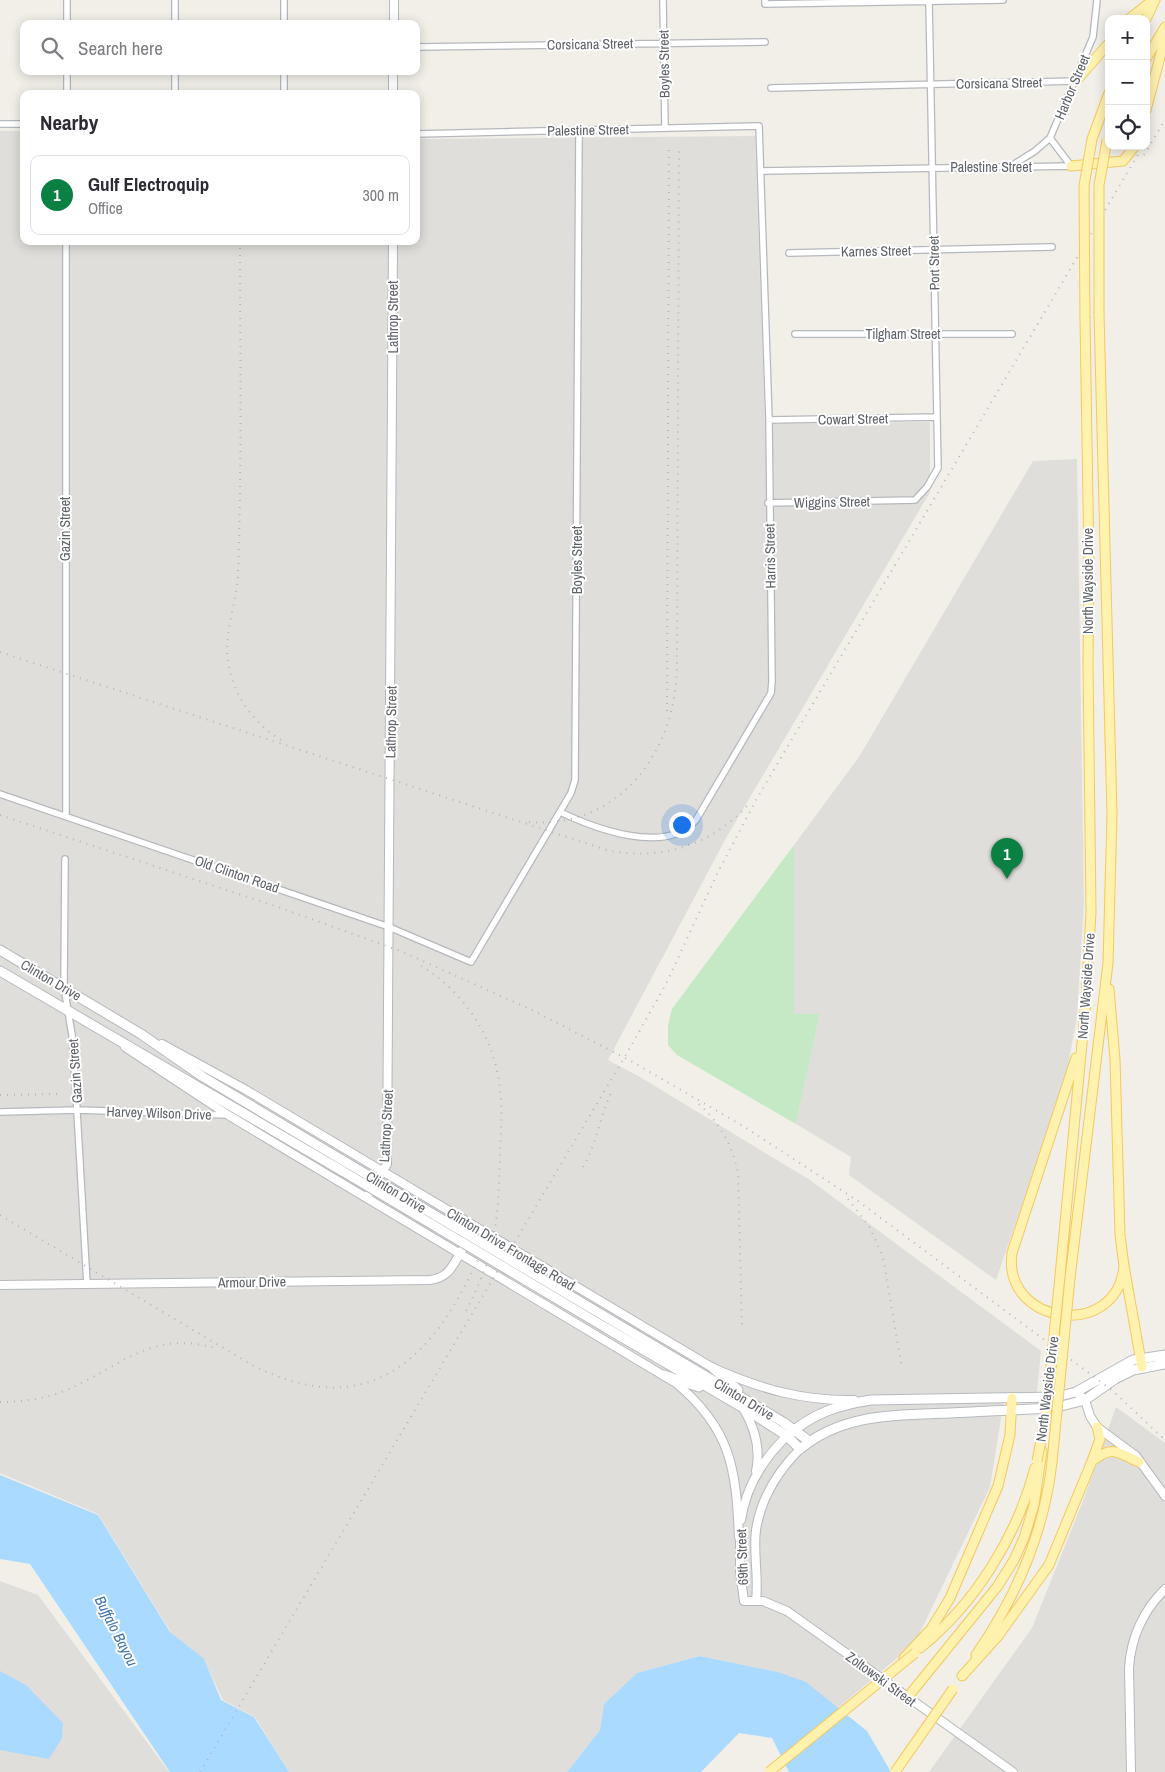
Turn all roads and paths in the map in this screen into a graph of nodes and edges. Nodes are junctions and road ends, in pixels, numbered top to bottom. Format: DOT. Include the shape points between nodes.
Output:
graph roads {
  1 [pos="67,0"];
  2 [pos="175,0"];
  3 [pos="284,0"];
  4 [pos="394,0"];
  5 [pos="663,0"];
  6 [pos="1003,0"];
  7 [pos="1097,0"];
  8 [pos="1154,0"];
  9 [pos="929,1"];
  10 [pos="765,2"];
  11 [pos="1134,15"];
  12 [pos="1148,15"];
  13 [pos="67,20"];
  14 [pos="175,20"];
  15 [pos="284,20"];
  16 [pos="394,20"];
  17 [pos="1165,27"];
  18 [pos="1165,38"];
  19 [pos="664,42"];
  20 [pos="765,42"];
  21 [pos="420,47"];
  22 [pos="1105,48"];
  23 [pos="1150,52"];
  24 [pos="67,75"];
  25 [pos="175,75"];
  26 [pos="284,75"];
  27 [pos="394,75"];
  28 [pos="1076,81"];
  29 [pos="931,84"];
  30 [pos="771,88"];
  31 [pos="67,90"];
  32 [pos="175,90"];
  33 [pos="284,90"];
  34 [pos="393,90"];
  35 [pos="1105,104"];
  36 [pos="1147,105"];
  37 [pos="0,124"];
  38 [pos="20,124"];
  39 [pos="759,126"];
  40 [pos="665,128"];
  41 [pos="579,130"];
  42 [pos="420,134"];
  43 [pos="1050,138"];
  44 [pos="1105,150"];
  45 [pos="1132,150"];
  46 [pos="1011,166"];
  47 [pos="1071,166"];
  48 [pos="933,168"];
  49 [pos="762,171"];
  50 [pos="66,245"];
  51 [pos="393,245"];
  52 [pos="1052,247"];
  53 [pos="934,250"];
  54 [pos="789,253"];
  55 [pos="795,334"];
  56 [pos="936,334"];
  57 [pos="1012,334"];
  58 [pos="936,417"];
  59 [pos="769,420"];
  60 [pos="896,500"];
  61 [pos="768,503"];
  62 [pos="0,794"];
  63 [pos="560,812"];
  64 [pos="66,816"];
  65 [pos="65,859"];
  66 [pos="389,927"];
  67 [pos="0,950"];
  68 [pos="471,962"];
  69 [pos="1108,962"];
  70 [pos="0,971"];
  71 [pos="64,987"];
  72 [pos="69,1013"];
  73 [pos="1083,1029"];
  74 [pos="141,1034"];
  75 [pos="120,1042"];
  76 [pos="78,1110"];
  77 [pos="0,1112"];
  78 [pos="228,1115"];
  79 [pos="347,1168"];
  80 [pos="382,1172"];
  81 [pos="367,1197"];
  82 [pos="476,1227"];
  83 [pos="461,1252"];
  84 [pos="1124,1266"];
  85 [pos="87,1284"];
  86 [pos="0,1285"];
  87 [pos="608,1324"];
  88 [pos="1165,1355"];
  89 [pos="1142,1362"];
  90 [pos="1165,1364"];
  91 [pos="713,1368"];
  92 [pos="664,1375"];
  93 [pos="1076,1392"];
  94 [pos="724,1397"];
  95 [pos="991,1398"];
  96 [pos="1012,1398"];
  97 [pos="871,1400"];
  98 [pos="886,1400"];
  99 [pos="1085,1400"];
  100 [pos="756,1405"];
  101 [pos="742,1407"];
  102 [pos="1012,1410"];
  103 [pos="991,1411"];
  104 [pos="886,1416"];
  105 [pos="1096,1427"];
  106 [pos="795,1429"];
  107 [pos="788,1436"];
  108 [pos="809,1441"];
  109 [pos="800,1449"];
  110 [pos="1039,1461"];
  111 [pos="1092,1461"];
  112 [pos="1139,1462"];
  113 [pos="754,1480"];
  114 [pos="1165,1496"];
  115 [pos="739,1537"];
  116 [pos="1165,1589"];
  117 [pos="756,1600"];
  118 [pos="744,1601"];
  119 [pos="914,1651"];
  120 [pos="962,1676"];
  121 [pos="907,1698"];
  122 [pos="1130,1770"];
  123 [pos="769,1772"];
  124 [pos="895,1772"];
  125 [pos="1013,1772"];
  1 -- 13 [label="street"];
  2 -- 14 [label="street"];
  3 -- 15 [label="street"];
  4 -- 16 [label="street"];
  5 -- 19 [label="street, Boyles Street"];
  6 -- 9 [label="street"];
  7 -- 28 [label="street, Harbor Street" via="1093,37"];
  8 -- 11 [label="main road"];
  8 -- 12 [label="main road"];
  9 -- 10 [label="street"];
  9 -- 29 [label="street, Port Street"];
  17 -- 23 [label="main road"];
  18 -- 36 [label="main road"];
  19 -- 20 [label="street, Corsicana Street"];
  19 -- 21 [label="street, Corsicana Street"];
  19 -- 40 [label="street, Boyles Street"];
  22 -- 28 [label="main road"];
  24 -- 31 [label="street"];
  25 -- 32 [label="street"];
  26 -- 33 [label="street"];
  27 -- 34 [label="street"];
  28 -- 29 [label="street, Corsicana Street"];
  28 -- 43 [label="street, Harbor Street"];
  29 -- 30 [label="street, Corsicana Street"];
  29 -- 48 [label="street, Port Street"];
  35 -- 73 [label="main road, North Wayside Drive, bridge" via="1092,139 1084,186 1083,220 1091,875"];
  37 -- 38 [label="street"];
  39 -- 40 [label="street, Palestine Street"];
  39 -- 49 [label="street, Harris Street"];
  40 -- 41 [label="street, Palestine Street"];
  41 -- 42 [label="street, Palestine Street"];
  41 -- 63 [label="street, Boyles Street" via="576,773 571,793"];
  43 -- 46 [label="street"];
  43 -- 47 [label="street"];
  44 -- 69 [label="main road, North Wayside Drive, bridge" via="1098,185 1098,214 1112,814"];
  45 -- 47 [label="main road" via="1123,161"];
  46 -- 47 [label="street, Palestine Street"];
  46 -- 48 [label="street, Palestine Street"];
  48 -- 49 [label="street, Palestine Street"];
  48 -- 53 [label="street, Port Street"];
  49 -- 59 [label="street, Harris Street"];
  50 -- 64 [label="street, Gazin Street"];
  51 -- 66 [label="street, Lathrop Street"];
  52 -- 53 [label="street, Karnes Street"];
  53 -- 54 [label="street, Karnes Street"];
  53 -- 56 [label="street, Port Street"];
  55 -- 56 [label="street, Tilgham Street"];
  56 -- 57 [label="street, Tilgham Street"];
  56 -- 58 [label="street, Port Street"];
  58 -- 59 [label="street, Cowart Street"];
  58 -- 60 [label="street, Port Street" via="938,468 915,500"];
  59 -- 61 [label="street, Harris Street"];
  60 -- 61 [label="street, Wiggins Street"];
  61 -- 63 [label="street, Harris Street" via="771,693 696,820 687,829 672,834 632,836"];
  62 -- 64 [label="street, Old Clinton Road"];
  63 -- 68 [label="street, Boyles Street"];
  64 -- 66 [label="street, Old Clinton Road"];
  65 -- 71 [label="street, Gazin Street"];
  66 -- 68 [label="street, Old Clinton Road"];
  66 -- 80 [label="street, Lathrop Street" via="387,1164"];
  67 -- 71 [label="main road, Clinton Drive"];
  69 -- 84 [label="main road"];
  69 -- 120 [label="main road, North Wayside Drive, bridge" via="1045,1509 1026,1566 996,1625"];
  70 -- 72 [label="main road, Clinton Drive"];
  71 -- 72 [label="street, Gazin Street"];
  71 -- 74 [label="main road, Clinton Drive"];
  72 -- 75 [label="main road, Clinton Drive"];
  72 -- 76 [label="street, Gazin Street"];
  73 -- 84 [label="main road" via="1074,1068 1012,1253 1012,1276 1020,1292 1034,1305 1060,1313 1078,1314 1099,1310 1111,1300 1121,1282"];
  73 -- 110 [label="main road, North Wayside Drive, bridge"];
  74 -- 79 [label="main road, Clinton Drive"];
  74 -- 80 [label="street, Clinton Drive Frontage Road" via="246,1090"];
  75 -- 78 [label="street, Clinton Drive Frontage Road" via="133,1055"];
  75 -- 79 [label="main road, Clinton Drive"];
  76 -- 77 [label="street, Harvey Wilson Drive"];
  76 -- 78 [label="street, Harvey Wilson Drive"];
  76 -- 85 [label="street, Gazin Street"];
  78 -- 81 [label="street, Clinton Drive Frontage Road"];
  79 -- 87 [label="main road, Clinton Drive, bridge"];
  80 -- 81 [label="street, Lathrop Street"];
  80 -- 82 [label="street, Clinton Drive Frontage Road"];
  81 -- 83 [label="street, Clinton Drive Frontage Road"];
  82 -- 83 [label="street, Armour Drive"];
  82 -- 91 [label="street, Clinton Drive Frontage Road"];
  83 -- 85 [label="street, Armour Drive" via="442,1279"];
  83 -- 92 [label="street, Clinton Drive Frontage Road"];
  84 -- 89 [label="main road"];
  85 -- 86 [label="street, Armour Drive"];
  87 -- 94 [label="main road, Clinton Drive"];
  87 -- 100 [label="main road, Clinton Drive"];
  88 -- 89 [label="main road"];
  89 -- 90 [label="main road"];
  89 -- 93 [label="main road" via="1118,1367"];
  89 -- 99 [label="main road"];
  91 -- 97 [label="street, Clinton Drive Frontage Road" via="753,1385 790,1395 834,1401"];
  91 -- 100 [label="main road"];
  92 -- 94 [label="main road"];
  92 -- 115 [label="street, Clinton Drive Frontage Road" via="694,1398 726,1446 735,1480"];
  93 -- 96 [label="main road" via="1056,1397"];
  93 -- 99 [label="street"];
  94 -- 101 [label="main road, Clinton Drive"];
  95 -- 96 [label="main road"];
  95 -- 98 [label="main road"];
  95 -- 103 [label="main road"];
  96 -- 102 [label="main road"];
  97 -- 98 [label="main road"];
  97 -- 106 [label="main road" via="826,1410"];
  98 -- 104 [label="main road"];
  99 -- 102 [label="main road" via="1053,1408"];
  99 -- 105 [label="street"];
  100 -- 106 [label="main road, Clinton Drive"];
  101 -- 107 [label="main road, Clinton Drive"];
  101 -- 113 [label="street" via="754,1430 758,1449"];
  102 -- 103 [label="main road"];
  102 -- 119 [label="main road" via="1005,1463 976,1541 957,1585"];
  103 -- 104 [label="main road"];
  104 -- 108 [label="main road" via="856,1420"];
  105 -- 111 [label="main road" via="1100,1439"];
  105 -- 112 [label="street" via="1130,1450"];
  106 -- 107 [label="main road"];
  106 -- 108 [label="main road, Clinton Drive"];
  107 -- 109 [label="main road, Clinton Drive"];
  107 -- 113 [label="street, 69th Street" via="764,1462"];
  108 -- 109 [label="main road"];
  109 -- 117 [label="street, 69th Street" via="768,1491 760,1516 756,1530"];
  110 -- 119 [label="main road, North Wayside Drive" via="1018,1517 986,1574 950,1620"];
  110 -- 121 [label="main road" via="1030,1517 1014,1560"];
  111 -- 112 [label="main road" via="1111,1451 1121,1452"];
  111 -- 120 [label="main road" via="1049,1565 998,1636"];
  112 -- 114 [label="street"];
  113 -- 115 [label="street, 69th Street" via="742,1515"];
  115 -- 118 [label="street, 69th Street"];
  116 -- 122 [label="street" via="1144,1615 1131,1652"];
  117 -- 118 [label="street, Zoltowski Street"];
  117 -- 121 [label="street, Zoltowski Street" via="787,1611"];
  119 -- 123 [label="main road, North Wayside Drive, bridge"];
  120 -- 124 [label="main road, North Wayside Drive, bridge"];
  121 -- 125 [label="street, Zoltowski Street"];
}
